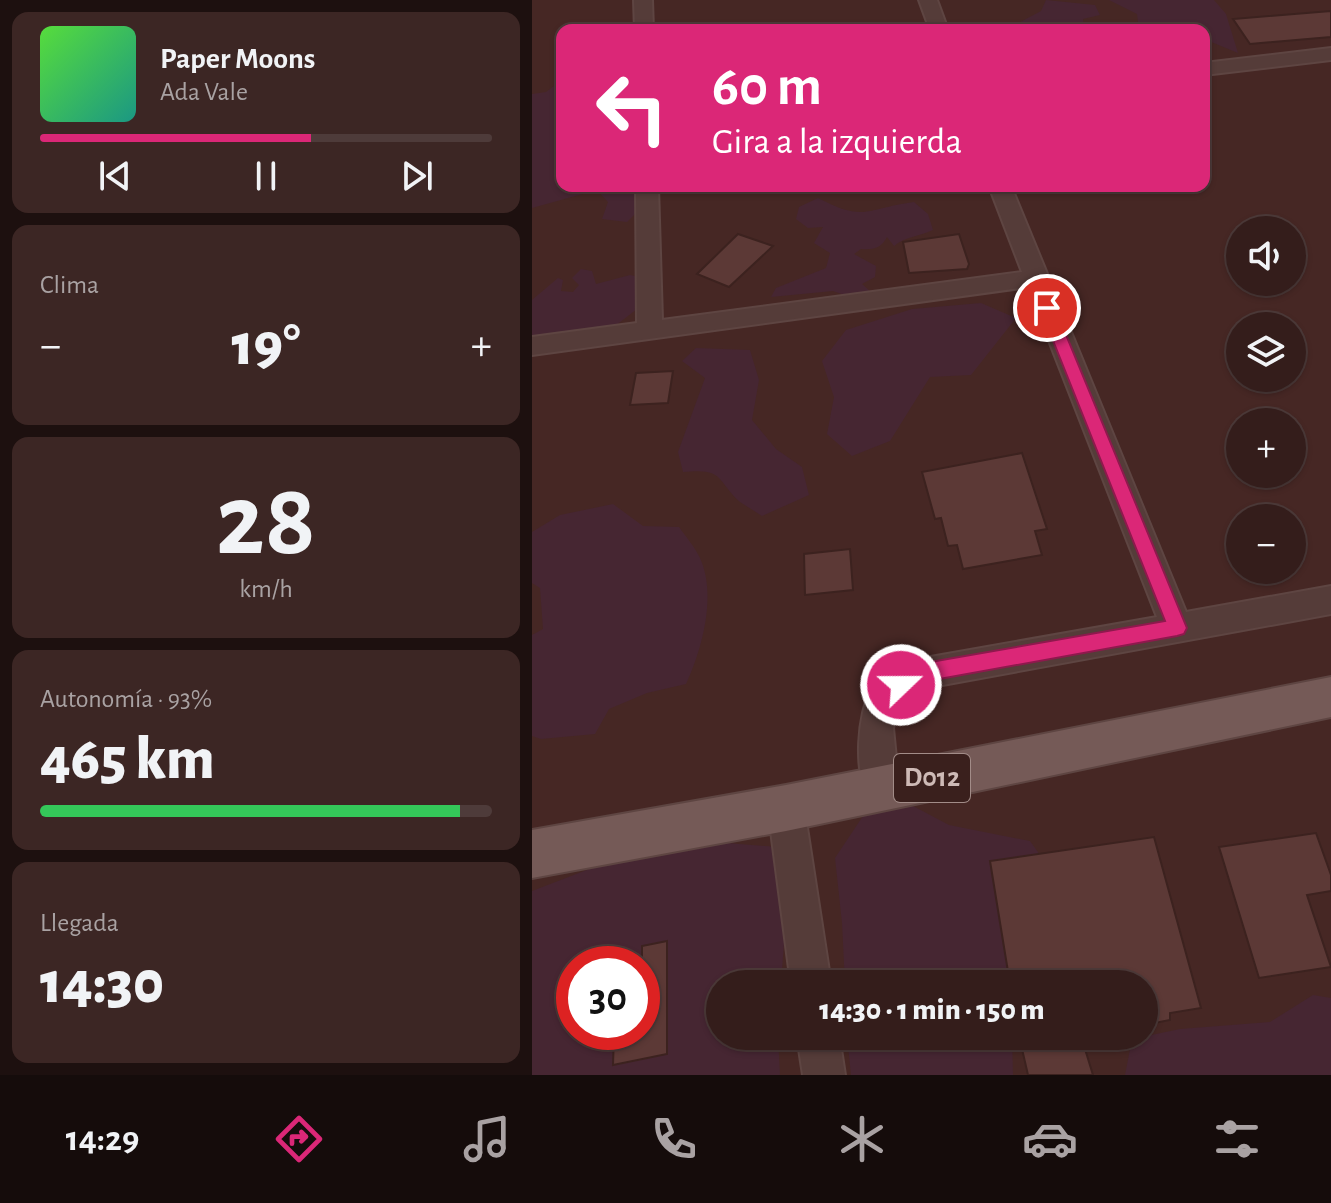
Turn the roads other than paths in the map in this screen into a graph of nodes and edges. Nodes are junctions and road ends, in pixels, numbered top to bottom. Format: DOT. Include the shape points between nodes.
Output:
graph roads {
  1 [pos="643,0"];
  2 [pos="928,0"];
  3 [pos="644,24"];
  4 [pos="937,24"];
  5 [pos="1331,54"];
  6 [pos="1210,68"];
  7 [pos="647,192"];
  8 [pos="1002,192"];
  9 [pos="1036,278"];
  10 [pos="650,331"];
  11 [pos="532,346"];
  12 [pos="1331,600"];
  13 [pos="1177,628"];
  14 [pos="1331,697"];
  15 [pos="881,789"];
  16 [pos="786,808"];
  17 [pos="532,854"];
  18 [pos="809,970"];
  19 [pos="820,1050"];
  20 [pos="824,1075"];
  1 -- 3 [label="street"];
  2 -- 4 [label="street"];
  5 -- 6 [label="street"];
  7 -- 10 [label="street"];
  8 -- 9 [label="street"];
  9 -- 10 [label="street"];
  9 -- 13 [label="street"];
  10 -- 11 [label="street"];
  12 -- 13 [label="street"];
  13 -- 15 [label="street" via="919,674 884,696 876,728"];
  14 -- 15 [label="main road, D012"];
  15 -- 16 [label="main road, D012"];
  16 -- 17 [label="main road, D012"];
  16 -- 18 [label="street"];
  19 -- 20 [label="street"];
}
